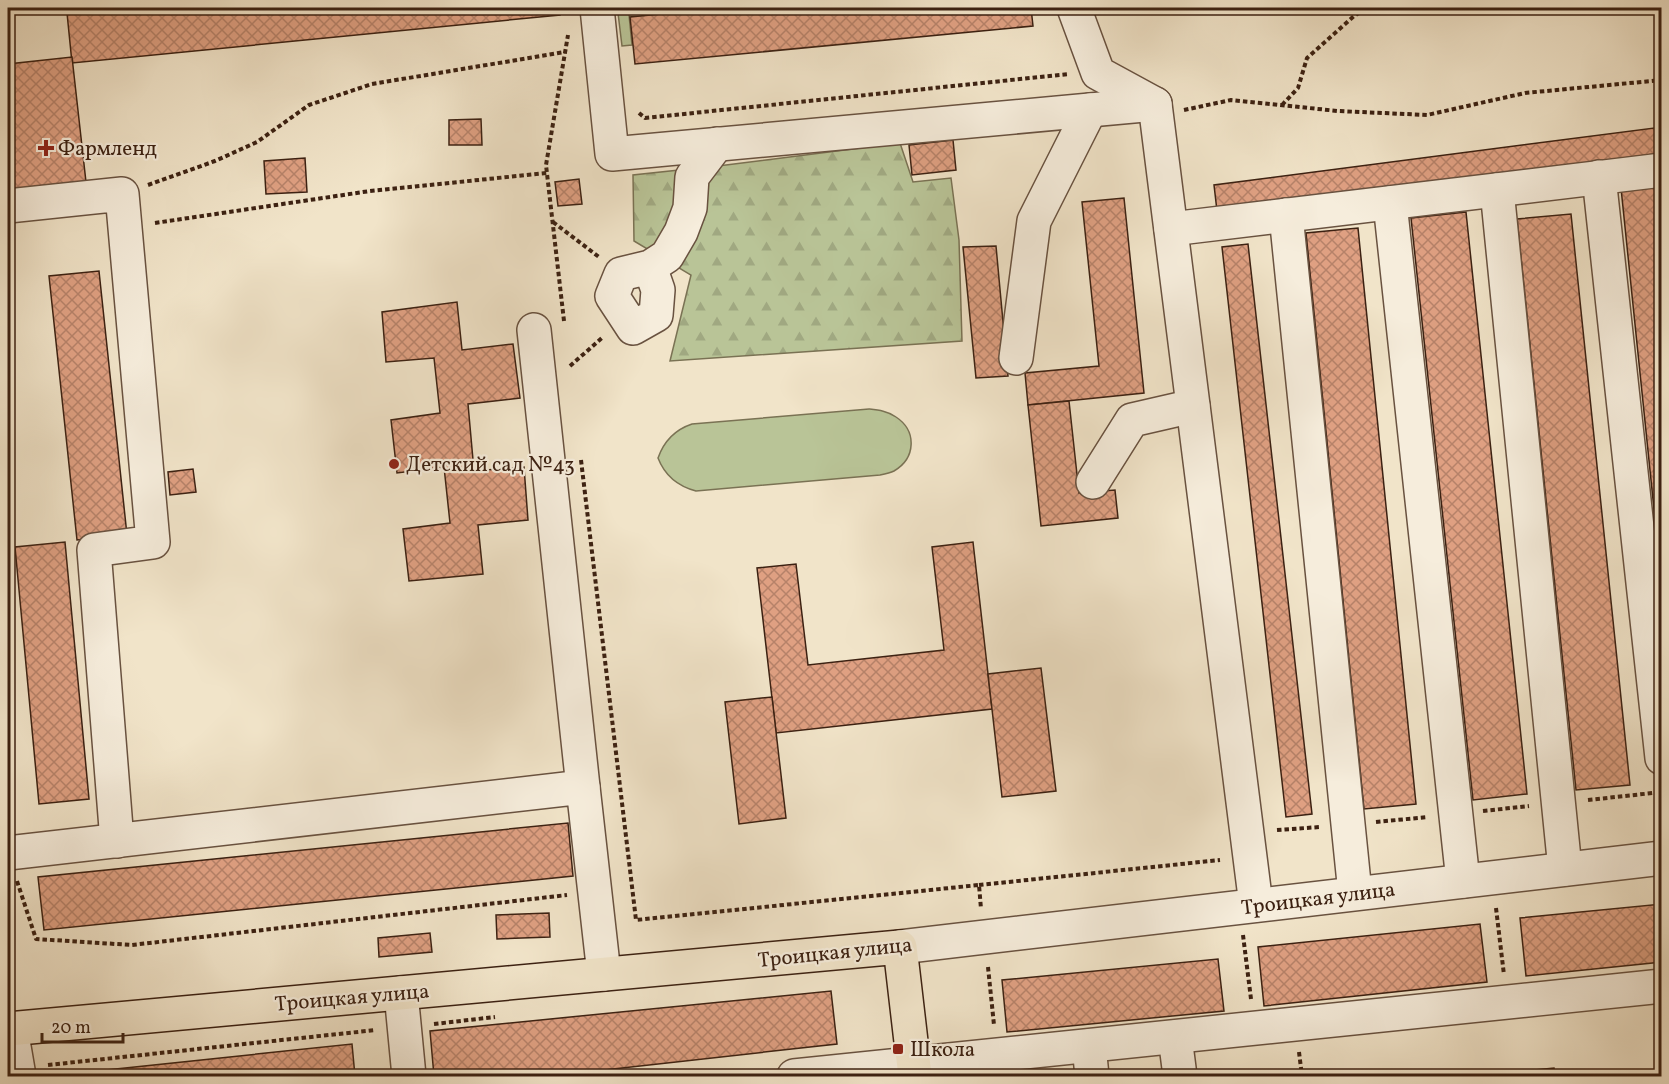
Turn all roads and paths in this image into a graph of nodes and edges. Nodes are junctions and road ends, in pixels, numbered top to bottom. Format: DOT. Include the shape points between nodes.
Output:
graph roads {
  1 [pos="597,8"];
  2 [pos="1074,8"];
  3 [pos="1366,8"];
  4 [pos="569,30"];
  5 [pos="565,52"];
  6 [pos="1070,74"];
  7 [pos="1662,80"];
  8 [pos="1282,105"];
  9 [pos="1090,110"];
  10 [pos="1156,110"];
  11 [pos="636,112"];
  12 [pos="717,144"];
  13 [pos="1662,170"];
  14 [pos="547,173"];
  15 [pos="1599,177"];
  16 [pos="1497,190"];
  17 [pos="122,194"];
  18 [pos="1390,203"];
  19 [pos="8,207"];
  20 [pos="1286,215"];
  21 [pos="552,221"];
  22 [pos="124,228"];
  23 [pos="1171,229"];
  24 [pos="636,271"];
  25 [pos="626,318"];
  26 [pos="549,326"];
  27 [pos="568,355"];
  28 [pos="1016,358"];
  29 [pos="570,366"];
  30 [pos="571,378"];
  31 [pos="1193,406"];
  32 [pos="581,460"];
  33 [pos="1093,482"];
  34 [pos="1662,758"];
  35 [pos="583,788"];
  36 [pos="117,841"];
  37 [pos="1662,858"];
  38 [pos="1228,859"];
  39 [pos="10,864"];
  40 [pos="1565,869"];
  41 [pos="1463,881"];
  42 [pos="979,885"];
  43 [pos="1355,893"];
  44 [pos="596,901"];
  45 [pos="1496,906"];
  46 [pos="636,920"];
  47 [pos="1249,920"];
  48 [pos="984,937"];
  49 [pos="900,946"];
  50 [pos="604,974"];
  51 [pos="1662,986"];
  52 [pos="401,993"];
  53 [pos="1507,1002"];
  54 [pos="497,1017"];
  55 [pos="405,1027"];
  56 [pos="1254,1028"];
  57 [pos="9,1029"];
  58 [pos="1175,1037"];
  59 [pos="998,1055"];
  60 [pos="1090,1061"];
  61 [pos="914,1070"];
  62 [pos="34,1071"];
  63 [pos="409,1077"];
  64 [pos="794,1077"];
  65 [pos="1180,1077"];
  1 -- 12 [label="street" via="612,154"];
  2 -- 10 [label="street" via="1098,73"];
  3 -- 8 [label="path" via="1307,58 1298,88"];
  4 -- 5 [label="path"];
  5 -- 14 [label="path"];
  5 -- 17 [label="path" via="372,84 309,105 257,142 215,161"];
  6 -- 11 [label="path" via="645,118"];
  7 -- 8 [label="path" via="1525,93 1427,115"];
  8 -- 10 [label="path" via="1231,100"];
  9 -- 10 [label="street"];
  9 -- 12 [label="street"];
  9 -- 28 [label="street" via="1034,221"];
  10 -- 23 [label="street"];
  12 -- 24 [label="street" via="692,177 690,208 667,256"];
  13 -- 15 [label="street"];
  14 -- 21 [label="path"];
  14 -- 22 [label="path" via="370,191"];
  15 -- 16 [label="street"];
  15 -- 34 [label="street"];
  16 -- 18 [label="street"];
  16 -- 40 [label="street"];
  17 -- 19 [label="street"];
  17 -- 22 [label="street"];
  18 -- 20 [label="street"];
  18 -- 41 [label="street"];
  20 -- 23 [label="street"];
  20 -- 43 [label="street"];
  21 -- 24 [label="path"];
  21 -- 26 [label="path"];
  22 -- 36 [label="street" via="153,542 94,550"];
  23 -- 31 [label="street"];
  24 -- 25 [label="street" via="658,290 656,315 633,328"];
  25 -- 29 [label="path"];
  26 -- 35 [label="street"];
  27 -- 29 [label="path"];
  29 -- 30 [label="path"];
  31 -- 33 [label="street" via="1132,420"];
  31 -- 47 [label="street"];
  32 -- 46 [label="path"];
  35 -- 36 [label="street"];
  35 -- 44 [label="street"];
  36 -- 39 [label="street"];
  37 -- 40 [label="street, Троицкая улица"];
  38 -- 42 [label="path"];
  39 -- 44 [label="path" via="36,939 132,945 580,894"];
  40 -- 41 [label="street, Троицкая улица"];
  41 -- 43 [label="street, Троицкая улица"];
  42 -- 46 [label="path"];
  42 -- 48 [label="path"];
  43 -- 47 [label="street, Троицкая улица"];
  44 -- 46 [label="path"];
  44 -- 50 [label="street"];
  45 -- 53 [label="path"];
  47 -- 48 [label="street, Троицкая улица"];
  47 -- 56 [label="path"];
  48 -- 49 [label="street, Троицкая улица"];
  48 -- 59 [label="path"];
  49 -- 50 [label="main road, Троицкая улица"];
  49 -- 61 [label="main road"];
  50 -- 52 [label="main road, Троицкая улица"];
  51 -- 53 [label="street"];
  52 -- 55 [label="street"];
  52 -- 57 [label="main road, Троицкая улица"];
  53 -- 56 [label="street"];
  54 -- 55 [label="path"];
  55 -- 62 [label="path"];
  55 -- 63 [label="street"];
  56 -- 58 [label="street"];
  57 -- 62 [label="street"];
  58 -- 60 [label="street"];
  58 -- 65 [label="street"];
  59 -- 60 [label="street"];
  59 -- 61 [label="street"];
  61 -- 64 [label="street"];
}
